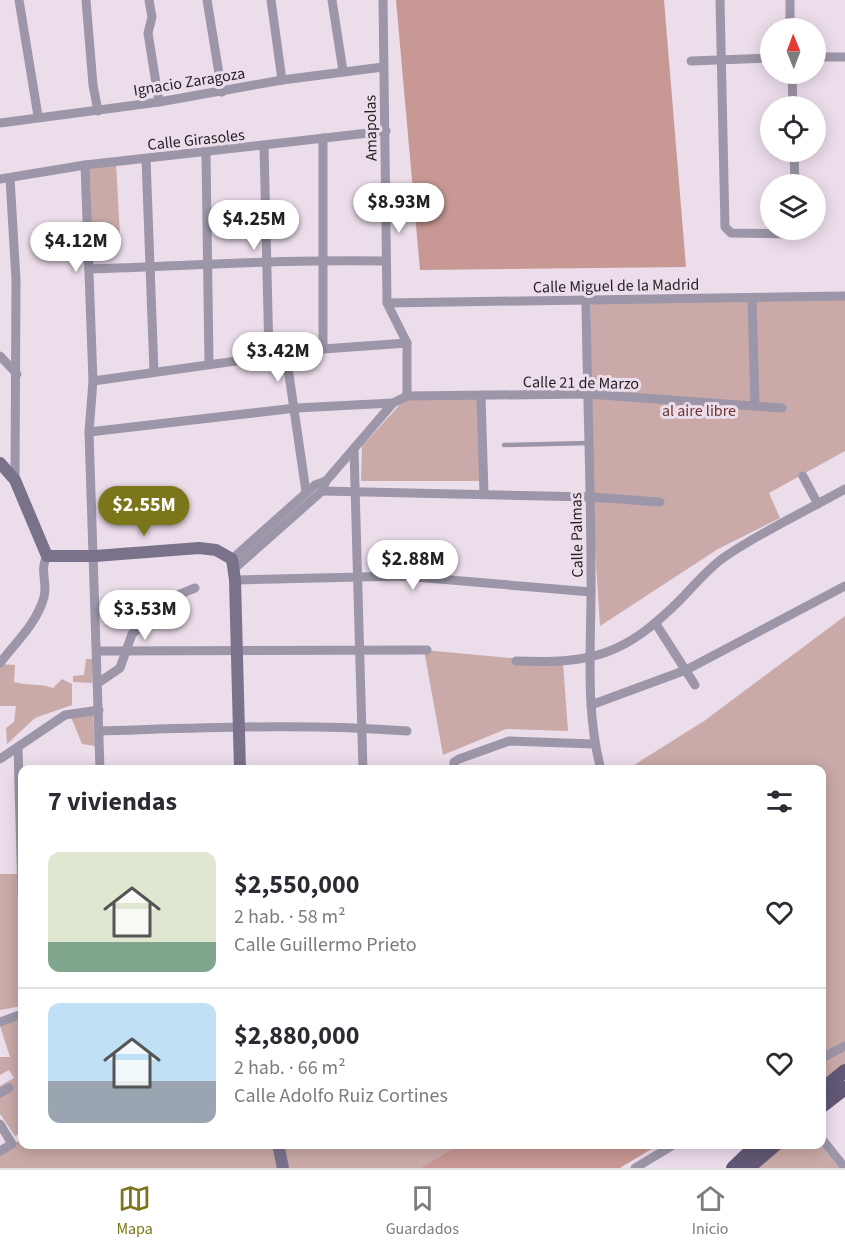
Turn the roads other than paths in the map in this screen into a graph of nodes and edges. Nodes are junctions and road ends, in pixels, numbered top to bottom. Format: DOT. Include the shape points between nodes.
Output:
graph roads {
  1 [pos="19,0"];
  2 [pos="86,0"];
  3 [pos="149,0"];
  4 [pos="207,0"];
  5 [pos="271,0"];
  6 [pos="332,0"];
  7 [pos="383,0"];
  8 [pos="720,0"];
  9 [pos="790,0"];
  10 [pos="790,18"];
  11 [pos="826,57"];
  12 [pos="845,57"];
  13 [pos="760,58"];
  14 [pos="722,60"];
  15 [pos="691,61"];
  16 [pos="383,67"];
  17 [pos="343,71"];
  18 [pos="282,80"];
  19 [pos="222,92"];
  20 [pos="159,102"];
  21 [pos="98,111"];
  22 [pos="38,116"];
  23 [pos="0,123"];
  24 [pos="386,132"];
  25 [pos="323,138"];
  26 [pos="264,146"];
  27 [pos="206,153"];
  28 [pos="146,159"];
  29 [pos="85,165"];
  30 [pos="5,178"];
  31 [pos="760,232"];
  32 [pos="323,260"];
  33 [pos="386,261"];
  34 [pos="268,264"];
  35 [pos="207,266"];
  36 [pos="150,267"];
  37 [pos="89,269"];
  38 [pos="845,296"];
  39 [pos="752,298"];
  40 [pos="586,300"];
  41 [pos="387,303"];
  42 [pos="406,343"];
  43 [pos="323,349"];
  44 [pos="286,354"];
  45 [pos="0,356"];
  46 [pos="269,356"];
  47 [pos="209,364"];
  48 [pos="154,372"];
  49 [pos="17,374"];
  50 [pos="93,381"];
  51 [pos="587,394"];
  52 [pos="406,396"];
  53 [pos="481,396"];
  54 [pos="393,403"];
  55 [pos="755,406"];
  56 [pos="296,408"];
  57 [pos="782,408"];
  58 [pos="89,432"];
  59 [pos="588,443"];
  60 [pos="504,445"];
  61 [pos="354,450"];
  62 [pos="0,463"];
  63 [pos="803,476"];
  64 [pos="15,480"];
  65 [pos="326,481"];
  66 [pos="845,489"];
  67 [pos="322,491"];
  68 [pos="306,492"];
  69 [pos="355,493"];
  70 [pos="484,494"];
  71 [pos="591,496"];
  72 [pos="660,501"];
  73 [pos="818,504"];
  74 [pos="47,556"];
  75 [pos="94,556"];
  76 [pos="234,569"];
  77 [pos="357,576"];
  78 [pos="845,586"];
  79 [pos="195,588"];
  80 [pos="591,592"];
  81 [pos="656,624"];
  82 [pos="0,646"];
  83 [pos="10,649"];
  84 [pos="427,650"];
  85 [pos="98,651"];
  86 [pos="126,651"];
  87 [pos="237,651"];
  88 [pos="359,651"];
  89 [pos="590,659"];
  90 [pos="516,661"];
  91 [pos="0,663"];
  92 [pos="686,670"];
  93 [pos="98,683"];
  94 [pos="695,685"];
  95 [pos="591,705"];
  96 [pos="99,710"];
  97 [pos="239,726"];
  98 [pos="361,727"];
  99 [pos="99,731"];
  100 [pos="407,731"];
  101 [pos="594,744"];
  102 [pos="18,747"];
  103 [pos="0,759"];
  104 [pos="18,765"];
  105 [pos="100,765"];
  106 [pos="240,765"];
  107 [pos="363,765"];
  108 [pos="454,765"];
  109 [pos="600,765"];
  110 [pos="18,1015"];
  111 [pos="0,1022"];
  112 [pos="845,1046"];
  113 [pos="826,1056"];
  114 [pos="845,1071"];
  115 [pos="826,1087"];
  116 [pos="845,1088"];
  117 [pos="826,1103"];
  118 [pos="0,1124"];
  119 [pos="826,1143"];
  120 [pos="279,1149"];
  121 [pos="667,1149"];
  122 [pos="753,1149"];
  123 [pos="770,1149"];
  124 [pos="0,1151"];
  125 [pos="283,1168"];
  126 [pos="635,1168"];
  127 [pos="732,1168"];
  128 [pos="748,1168"];
  129 [pos="845,1168"];
  1 -- 22 [label="street"];
  2 -- 21 [label="street"];
  3 -- 20 [label="street" via="152,17 148,33"];
  4 -- 19 [label="street"];
  5 -- 18 [label="street"];
  6 -- 17 [label="street"];
  7 -- 16 [label="street, Amapolas"];
  8 -- 14 [label="street"];
  9 -- 10 [label="street"];
  11 -- 12 [label="street"];
  13 -- 14 [label="street"];
  14 -- 15 [label="street"];
  14 -- 31 [label="street" via="726,232"];
  16 -- 17 [label="street, Ignacio Zaragoza"];
  16 -- 24 [label="street, Amapolas"];
  17 -- 18 [label="street, Ignacio Zaragoza"];
  18 -- 19 [label="street, Ignacio Zaragoza"];
  19 -- 20 [label="street, Ignacio Zaragoza"];
  20 -- 21 [label="street, Ignacio Zaragoza"];
  21 -- 22 [label="street, Ignacio Zaragoza"];
  22 -- 23 [label="street, Ignacio Zaragoza"];
  24 -- 25 [label="street, Calle Girasoles"];
  24 -- 33 [label="street, Amapolas"];
  25 -- 26 [label="street, Calle Girasoles"];
  25 -- 32 [label="street"];
  26 -- 27 [label="street, Calle Girasoles"];
  26 -- 34 [label="street"];
  27 -- 28 [label="street, Calle Girasoles"];
  27 -- 35 [label="street"];
  28 -- 29 [label="street, Calle Girasoles"];
  28 -- 36 [label="street"];
  29 -- 30 [label="street, Calle Girasoles"];
  29 -- 37 [label="street"];
  30 -- 49 [label="street" via="16,280"];
  32 -- 33 [label="street"];
  32 -- 34 [label="street"];
  32 -- 43 [label="street"];
  33 -- 41 [label="street, Amapolas"];
  34 -- 35 [label="street"];
  34 -- 46 [label="street"];
  35 -- 36 [label="street"];
  35 -- 47 [label="street"];
  36 -- 37 [label="street"];
  36 -- 48 [label="street"];
  37 -- 50 [label="street"];
  38 -- 39 [label="street, Calle Miguel de la Madrid"];
  39 -- 40 [label="street, Calle Miguel de la Madrid"];
  39 -- 55 [label="street"];
  40 -- 41 [label="street, Calle Miguel de la Madrid"];
  40 -- 51 [label="street, Calle Palmas"];
  41 -- 42 [label="street, Amapolas"];
  42 -- 43 [label="street"];
  42 -- 52 [label="street, Amapolas"];
  43 -- 44 [label="street"];
  44 -- 46 [label="street"];
  44 -- 56 [label="street"];
  45 -- 49 [label="street"];
  46 -- 47 [label="street"];
  47 -- 48 [label="street"];
  48 -- 50 [label="street"];
  49 -- 64 [label="street"];
  50 -- 58 [label="street"];
  51 -- 53 [label="street, Calle 21 de Marzo"];
  51 -- 55 [label="street, Calle 21 de Marzo"];
  51 -- 59 [label="street, Calle Palmas"];
  52 -- 53 [label="street, Calle 21 de Marzo"];
  52 -- 54 [label="street"];
  53 -- 70 [label="street"];
  54 -- 56 [label="street"];
  54 -- 61 [label="street"];
  55 -- 57 [label="street, Calle 21 de Marzo"];
  56 -- 58 [label="street"];
  56 -- 68 [label="street"];
  58 -- 75 [label="street"];
  59 -- 60 [label="lane"];
  59 -- 71 [label="street, Calle Palmas"];
  61 -- 65 [label="street"];
  61 -- 69 [label="street"];
  62 -- 64 [label="street"];
  63 -- 73 [label="street"];
  64 -- 74 [label="street"];
  65 -- 67 [label="street"];
  65 -- 68 [label="street"];
  66 -- 73 [label="street"];
  67 -- 69 [label="street"];
  67 -- 76 [label="street"];
  68 -- 76 [label="street"];
  69 -- 70 [label="street"];
  69 -- 77 [label="street"];
  70 -- 71 [label="street"];
  71 -- 72 [label="street"];
  71 -- 80 [label="street, Calle Palmas"];
  73 -- 81 [label="street" via="724,557"];
  74 -- 75 [label="street"];
  74 -- 83 [label="street" via="43,563 45,593 40,607 28,629"];
  75 -- 76 [label="street" via="199,548 216,550"];
  75 -- 85 [label="street"];
  76 -- 77 [label="street"];
  76 -- 87 [label="street"];
  77 -- 80 [label="street" via="403,576"];
  77 -- 88 [label="street"];
  78 -- 92 [label="street"];
  79 -- 86 [label="street" via="178,595 132,634"];
  80 -- 89 [label="street, Calle Palmas"];
  81 -- 89 [label="street" via="636,639"];
  81 -- 92 [label="street"];
  82 -- 83 [label="street"];
  83 -- 91 [label="street"];
  84 -- 88 [label="street"];
  85 -- 86 [label="street"];
  85 -- 93 [label="street"];
  86 -- 87 [label="street"];
  86 -- 93 [label="street" via="120,668"];
  87 -- 88 [label="street"];
  87 -- 97 [label="street"];
  88 -- 98 [label="street"];
  89 -- 90 [label="street" via="554,663"];
  89 -- 95 [label="street, Calle Palmas"];
  92 -- 94 [label="street"];
  92 -- 95 [label="street"];
  93 -- 96 [label="street"];
  95 -- 101 [label="street, Calle Palmas"];
  96 -- 99 [label="street"];
  96 -- 102 [label="street" via="65,715"];
  97 -- 98 [label="street"];
  97 -- 99 [label="street"];
  97 -- 106 [label="street"];
  98 -- 100 [label="street"];
  98 -- 107 [label="street"];
  99 -- 105 [label="street"];
  101 -- 108 [label="street" via="509,741 459,759"];
  101 -- 109 [label="street, Calle Palmas"];
  102 -- 103 [label="street"];
  102 -- 104 [label="street"];
  110 -- 111 [label="street"];
  112 -- 113 [label="street"];
  114 -- 115 [label="main road"];
  116 -- 117 [label="main road"];
  118 -- 124 [label="street" via="12,1144"];
  119 -- 129 [label="street"];
  120 -- 125 [label="street"];
  121 -- 126 [label="street"];
  122 -- 127 [label="main road"];
  123 -- 128 [label="main road"];
}
